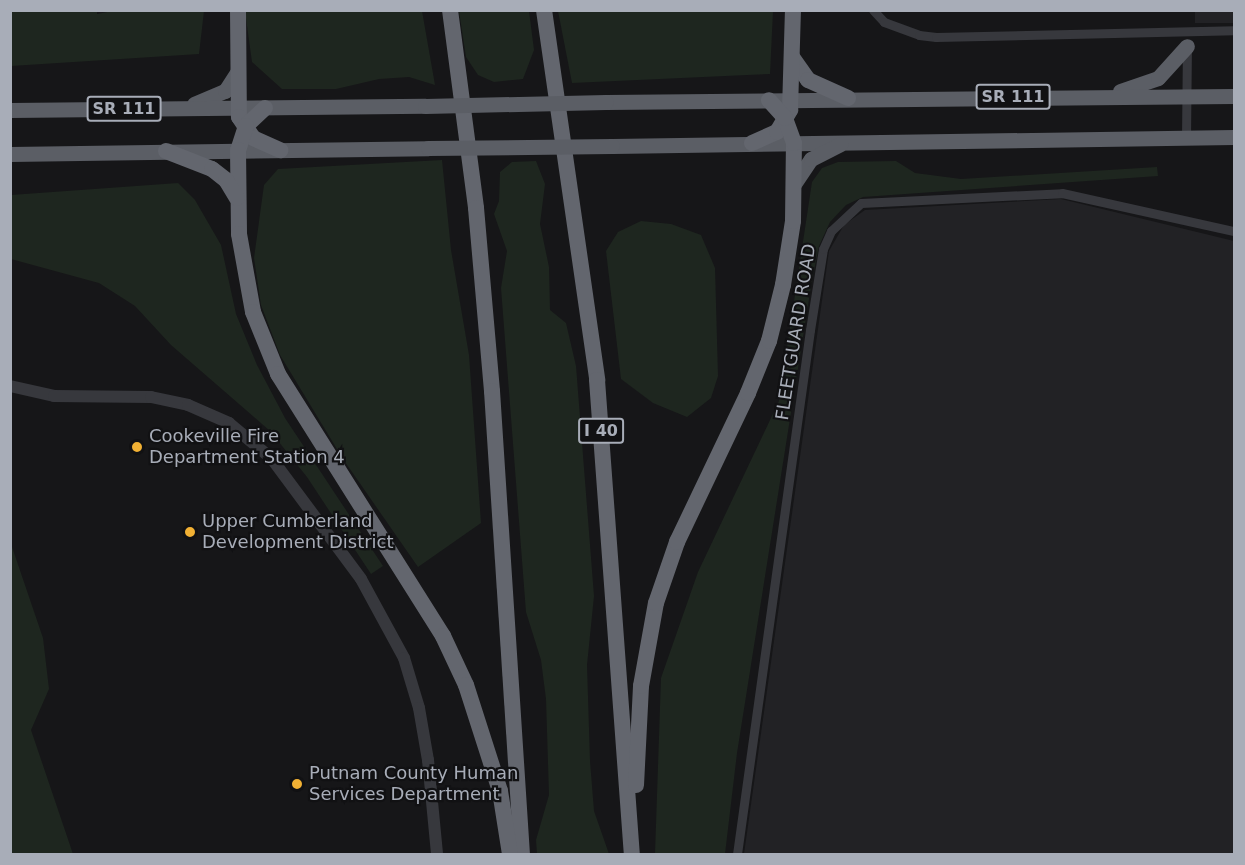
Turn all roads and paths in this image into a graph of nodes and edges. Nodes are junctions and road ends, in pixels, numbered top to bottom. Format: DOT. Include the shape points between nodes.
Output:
graph roads {
  1 [pos="238,10"];
  2 [pos="450,10"];
  3 [pos="544,10"];
  4 [pos="793,10"];
  5 [pos="873,10"];
  6 [pos="1234,30"];
  7 [pos="1187,39"];
  8 [pos="792,57"];
  9 [pos="238,71"];
  10 [pos="1234,96"];
  11 [pos="1083,97"];
  12 [pos="1187,97"];
  13 [pos="848,98"];
  14 [pos="769,100"];
  15 [pos="792,100"];
  16 [pos="238,108"];
  17 [pos="266,108"];
  18 [pos="177,109"];
  19 [pos="10,110"];
  20 [pos="786,120"];
  21 [pos="244,129"];
  22 [pos="1234,137"];
  23 [pos="1186,138"];
  24 [pos="843,142"];
  25 [pos="752,143"];
  26 [pos="794,143"];
  27 [pos="238,150"];
  28 [pos="280,150"];
  29 [pos="166,152"];
  30 [pos="10,154"];
  31 [pos="794,184"];
  32 [pos="237,198"];
  33 [pos="1234,231"];
  34 [pos="10,386"];
  35 [pos="437,855"];
  36 [pos="510,855"];
  37 [pos="522,855"];
  38 [pos="633,855"];
  39 [pos="736,855"];
  1 -- 9 [label="highway"];
  2 -- 37 [label="highway" via="476,208 492,391"];
  3 -- 38 [label="highway, I 40" via="597,380"];
  4 -- 8 [label="highway"];
  5 -- 7 [label="street" via="884,22 936,37"];
  6 -- 7 [label="street"];
  7 -- 11 [label="highway" via="1158,78 1125,90"];
  7 -- 12 [label="street"];
  8 -- 13 [label="highway" via="808,80"];
  8 -- 15 [label="highway"];
  9 -- 16 [label="highway"];
  9 -- 18 [label="highway" via="216,97"];
  10 -- 12 [label="highway, SR 111"];
  11 -- 12 [label="highway, SR 111"];
  11 -- 13 [label="highway, SR 111"];
  12 -- 23 [label="street"];
  13 -- 15 [label="highway, SR 111"];
  14 -- 15 [label="highway, SR 111"];
  14 -- 17 [label="highway, SR 111, bridge"];
  14 -- 20 [label="highway"];
  15 -- 20 [label="highway"];
  16 -- 17 [label="highway, SR 111"];
  16 -- 18 [label="highway, SR 111"];
  16 -- 21 [label="highway"];
  17 -- 21 [label="highway"];
  18 -- 19 [label="highway, SR 111"];
  20 -- 25 [label="highway" via="772,136"];
  20 -- 26 [label="highway"];
  21 -- 27 [label="highway"];
  21 -- 28 [label="highway" via="260,143"];
  22 -- 23 [label="highway"];
  23 -- 24 [label="highway"];
  24 -- 26 [label="highway"];
  24 -- 31 [label="highway" via="811,159"];
  25 -- 26 [label="highway"];
  25 -- 28 [label="highway, bridge"];
  26 -- 31 [label="highway"];
  27 -- 28 [label="highway"];
  27 -- 29 [label="highway"];
  27 -- 32 [label="highway"];
  29 -- 30 [label="highway"];
  29 -- 32 [label="highway" via="212,169 226,180"];
  31 -- 38 [label="highway" via="793,221 783,285 769,341 677,542 656,603 640,686"];
  32 -- 36 [label="highway" via="253,312 278,374 443,636 466,685 484,738 500,791"];
  33 -- 39 [label="street, FLEETGUARD ROAD" via="1062,193 861,203 838,223 823,249"];
  34 -- 35 [label="street" via="54,396 151,397 188,405 229,423 272,459 360,579 404,658 429,760"];
}
